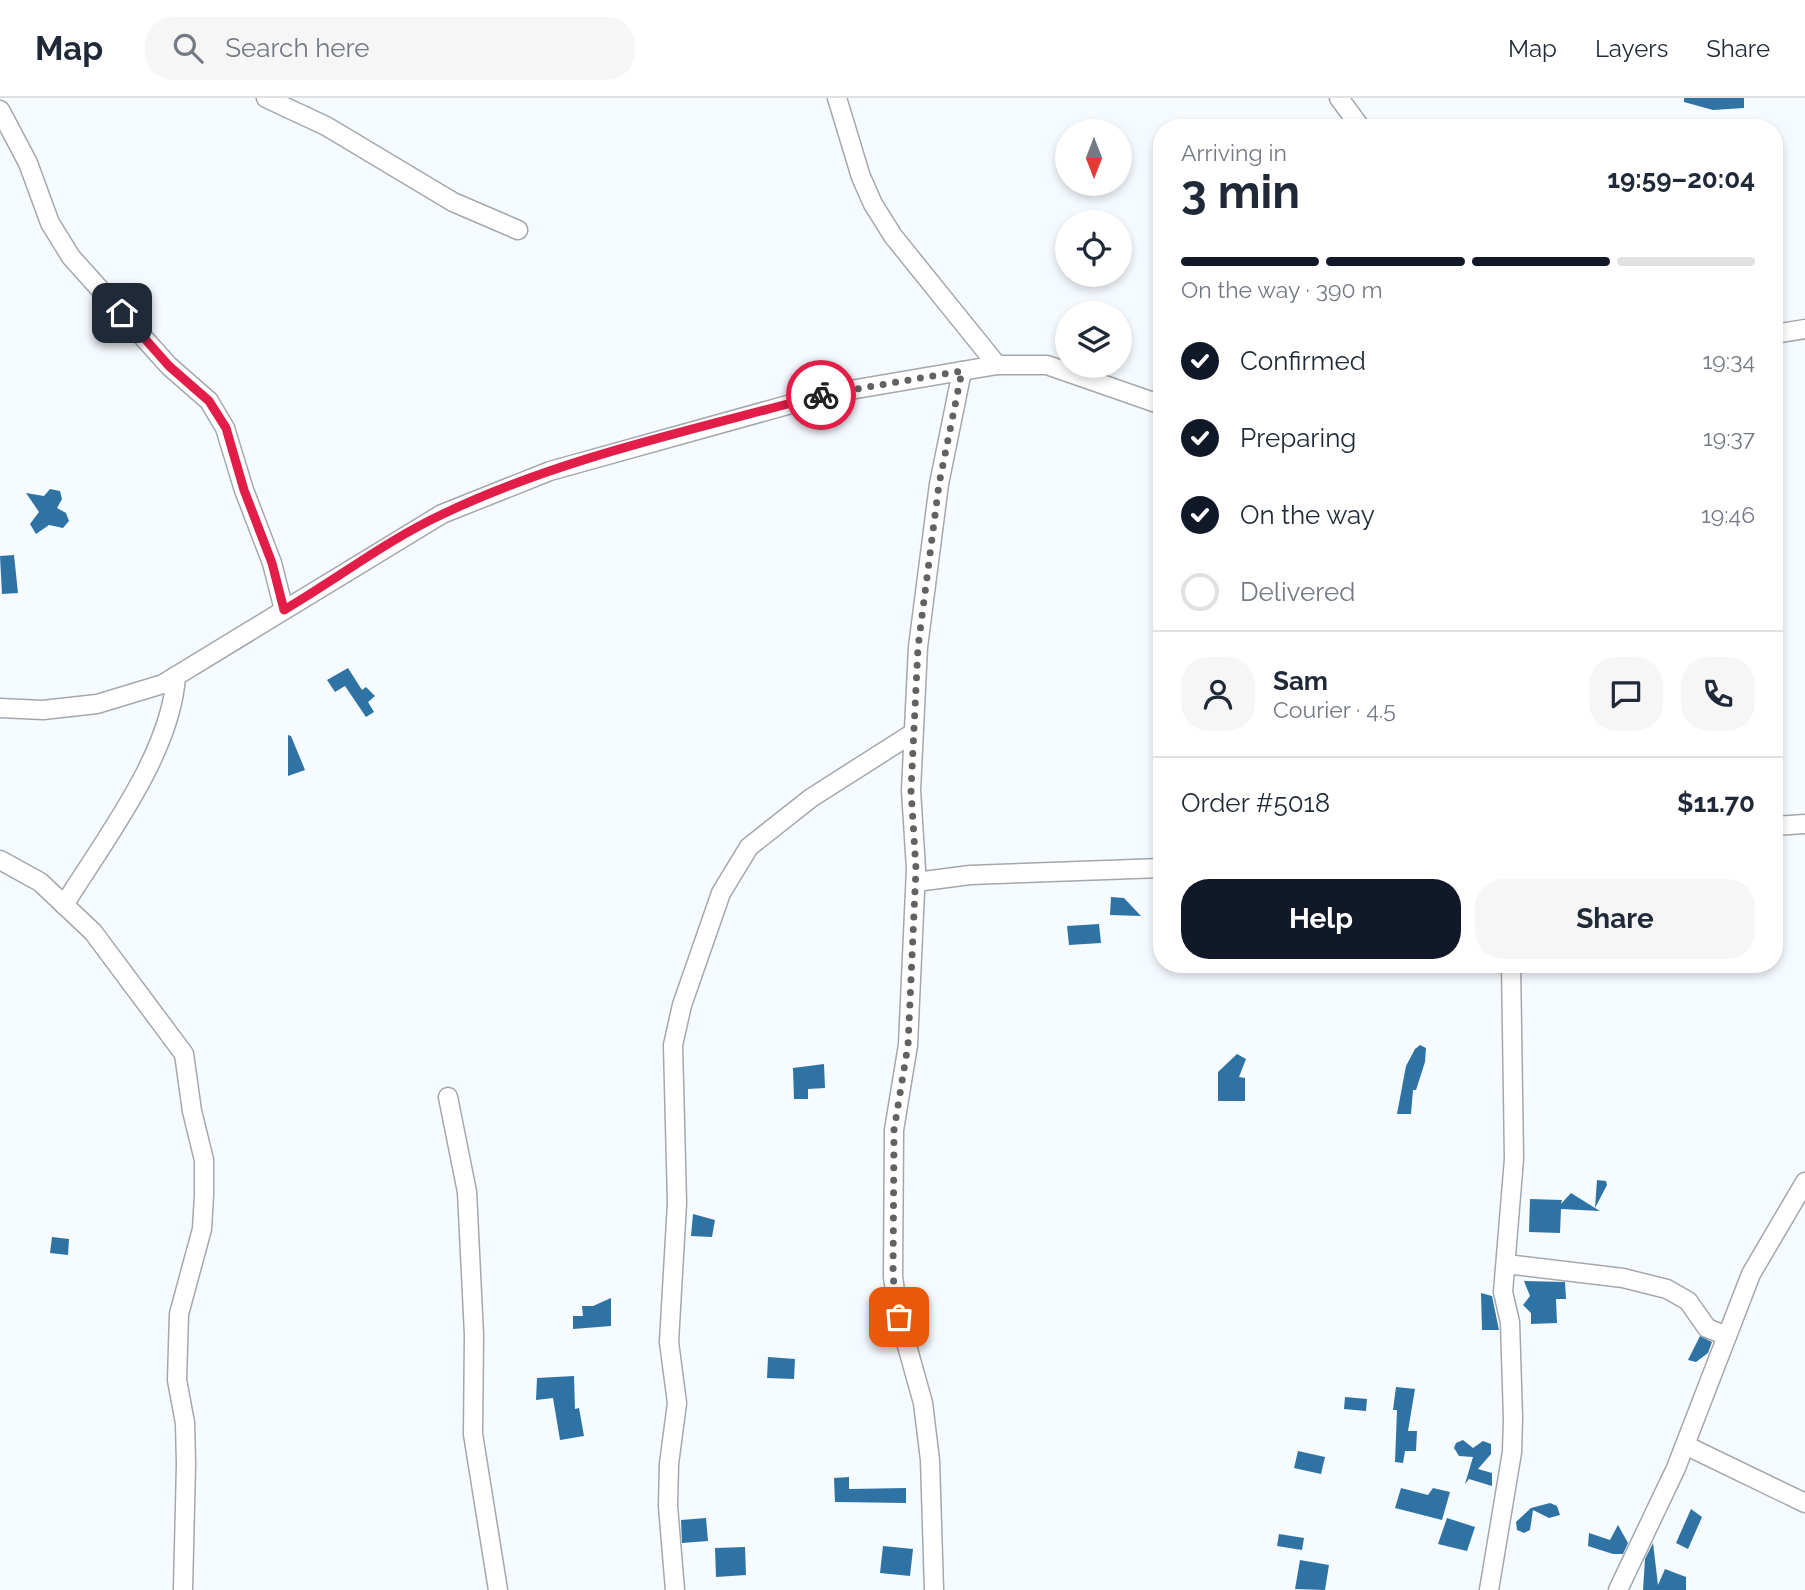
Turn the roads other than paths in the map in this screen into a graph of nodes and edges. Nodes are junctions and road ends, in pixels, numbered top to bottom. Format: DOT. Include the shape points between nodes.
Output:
graph roads {
  1 [pos="265,98"];
  2 [pos="837,98"];
  3 [pos="1339,98"];
  4 [pos="0,110"];
  5 [pos="1354,119"];
  6 [pos="518,230"];
  7 [pos="1805,329"];
  8 [pos="1783,333"];
  9 [pos="997,365"];
  10 [pos="962,371"];
  11 [pos="1153,402"];
  12 [pos="284,610"];
  13 [pos="176,676"];
  14 [pos="0,708"];
  15 [pos="914,733"];
  16 [pos="1805,824"];
  17 [pos="1783,826"];
  18 [pos="0,860"];
  19 [pos="1153,868"];
  20 [pos="916,882"];
  21 [pos="64,905"];
  22 [pos="1511,973"];
  23 [pos="448,1097"];
  24 [pos="1805,1182"];
  25 [pos="1506,1264"];
  26 [pos="1727,1336"];
  27 [pos="1685,1445"];
  28 [pos="1805,1503"];
  29 [pos="183,1590"];
  30 [pos="498,1590"];
  31 [pos="675,1590"];
  32 [pos="934,1590"];
  33 [pos="1489,1590"];
  34 [pos="1618,1590"];
  1 -- 6 [label="street" via="326,126 453,202"];
  2 -- 9 [label="street" via="873,204 893,236"];
  3 -- 5 [label="street"];
  4 -- 12 [label="street" via="28,163 50,223 71,257 169,366 209,401 226,428"];
  7 -- 8 [label="street"];
  9 -- 10 [label="street"];
  9 -- 11 [label="street" via="1047,365"];
  10 -- 12 [label="street" via="827,394 550,471 442,514"];
  10 -- 15 [label="street" via="935,511 918,647"];
  12 -- 13 [label="street"];
  13 -- 14 [label="street" via="97,704 43,710"];
  13 -- 21 [label="street" via="169,720 156,754"];
  15 -- 20 [label="street" via="911,790"];
  15 -- 31 [label="street" via="811,798 749,847 722,893 682,1005 673,1045 677,1203 669,1342 677,1403 668,1506"];
  16 -- 17 [label="street"];
  18 -- 21 [label="street" via="40,882"];
  19 -- 20 [label="street" via="970,875"];
  20 -- 32 [label="street" via="908,1045 894,1130 893,1277 930,1460"];
  21 -- 29 [label="street" via="93,932 184,1054 204,1160 202,1229 179,1327 177,1380 186,1464"];
  22 -- 25 [label="street" via="1515,1124"];
  23 -- 30 [label="street" via="467,1192 474,1335 472,1434"];
  24 -- 26 [label="street" via="1751,1274"];
  25 -- 26 [label="street" via="1623,1278 1667,1289 1688,1301 1707,1328"];
  25 -- 33 [label="street" via="1503,1292 1510,1322 1512,1452"];
  26 -- 27 [label="street"];
  27 -- 28 [label="street"];
  27 -- 34 [label="street"];
}
